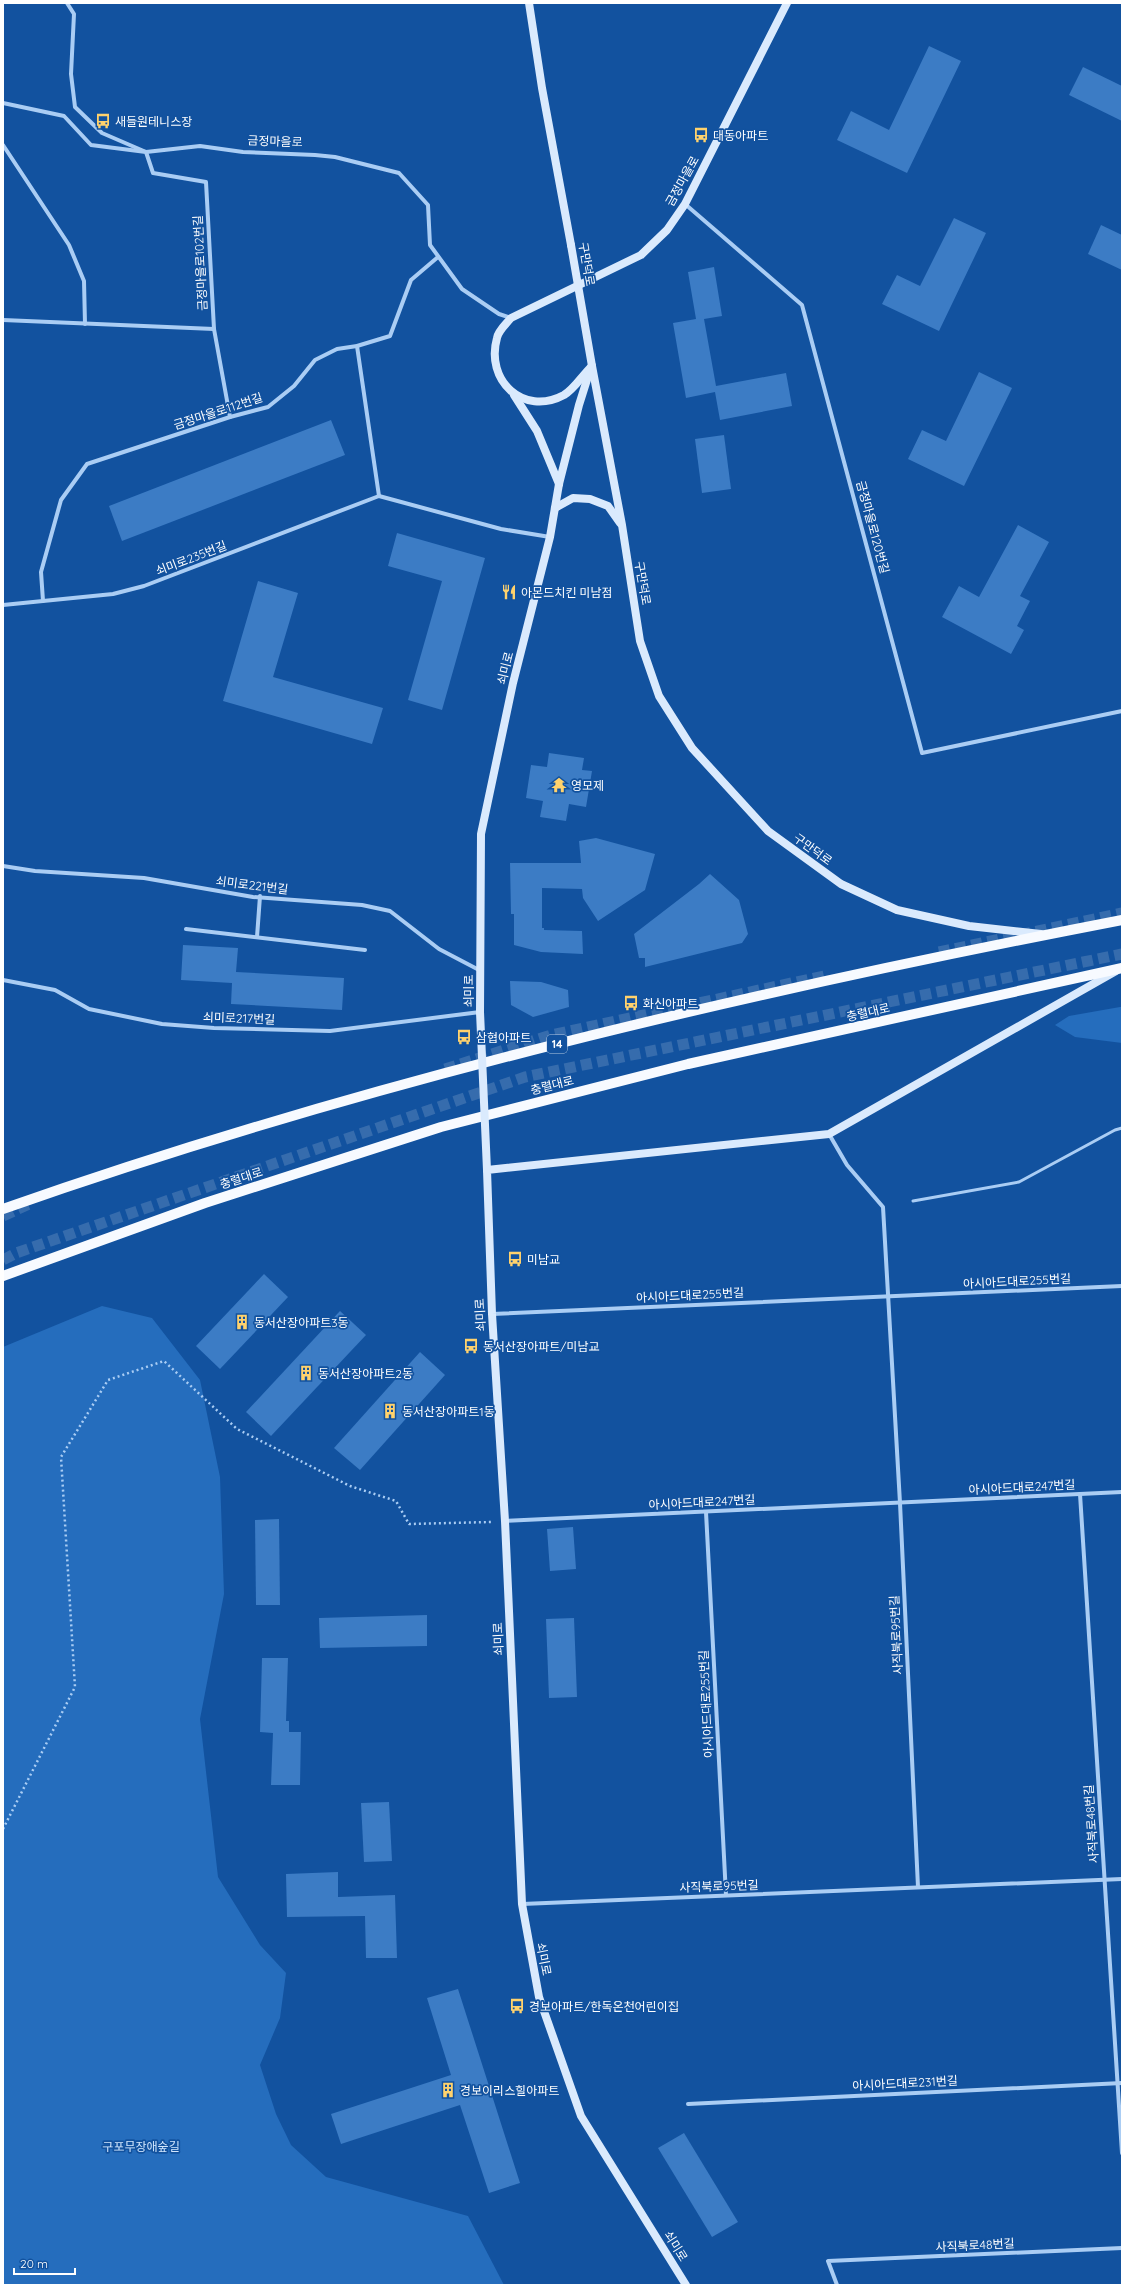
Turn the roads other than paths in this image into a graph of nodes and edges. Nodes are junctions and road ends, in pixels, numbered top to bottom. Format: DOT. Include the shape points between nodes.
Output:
graph roads {
  1 [pos="67,3"];
  2 [pos="529,3"];
  3 [pos="787,3"];
  4 [pos="3,103"];
  5 [pos="3,145"];
  6 [pos="146,152"];
  7 [pos="685,204"];
  8 [pos="438,257"];
  9 [pos="511,318"];
  10 [pos="3,320"];
  11 [pos="85,324"];
  12 [pos="214,328"];
  13 [pos="357,346"];
  14 [pos="592,366"];
  15 [pos="514,395"];
  16 [pos="230,417"];
  17 [pos="559,484"];
  18 [pos="379,496"];
  19 [pos="555,508"];
  20 [pos="622,525"];
  21 [pos="550,536"];
  22 [pos="43,601"];
  23 [pos="3,605"];
  24 [pos="1122,711"];
  25 [pos="3,866"];
  26 [pos="260,897"];
  27 [pos="1122,920"];
  28 [pos="186,929"];
  29 [pos="1045,934"];
  30 [pos="257,937"];
  31 [pos="365,950"];
  32 [pos="1122,968"];
  33 [pos="480,971"];
  34 [pos="3,980"];
  35 [pos="480,1012"];
  36 [pos="1122,1128"];
  37 [pos="829,1134"];
  38 [pos="487,1170"];
  39 [pos="913,1201"];
  40 [pos="3,1209"];
  41 [pos="3,1276"];
  42 [pos="1122,1286"];
  43 [pos="888,1296"];
  44 [pos="492,1314"];
  45 [pos="1122,1492"];
  46 [pos="1080,1494"];
  47 [pos="900,1503"];
  48 [pos="706,1512"];
  49 [pos="505,1521"];
  50 [pos="1105,1879"];
  51 [pos="1122,1879"];
  52 [pos="918,1887"];
  53 [pos="726,1895"];
  54 [pos="522,1904"];
  55 [pos="1120,2083"];
  56 [pos="688,2104"];
  57 [pos="1122,2153"];
  58 [pos="1122,2248"];
  59 [pos="686,2285"];
  60 [pos="837,2285"];
  1 -- 6 [label="street, 금정마을로" via="74,14 70,74 75,108 102,133"];
  2 -- 14 [label="main road, 구만덕로, bridge"];
  3 -- 7 [label="main road, 금정마을로"];
  4 -- 6 [label="street" via="64,116 91,145"];
  5 -- 11 [label="street" via="69,245 84,281"];
  6 -- 8 [label="street, 금정마을로" via="200,146 243,152 315,155 335,157 399,173 428,205 430,245"];
  6 -- 12 [label="street, 금정마을로102번길" via="153,173 206,182"];
  7 -- 9 [label="main road, 금정마을로" via="667,230 641,255"];
  7 -- 24 [label="street, 금정마을로120번길" via="802,305 922,753"];
  8 -- 9 [label="street, 금정마을로" via="462,289 499,314"];
  8 -- 13 [label="street, 금정마을로112번길" via="411,280 390,336"];
  9 -- 15 [label="main road, 금정마을로" via="497,336 493,358 500,380"];
  10 -- 11 [label="street"];
  11 -- 12 [label="street"];
  12 -- 16 [label="street, 금정마을로102번길"];
  13 -- 16 [label="street, 금정마을로112번길" via="338,349 315,360 294,386 268,407"];
  13 -- 18 [label="street"];
  14 -- 15 [label="main road" via="566,394 551,400 530,400"];
  14 -- 17 [label="main road, 쇠미로" via="579,405"];
  14 -- 20 [label="main road, 구만덕로"];
  15 -- 17 [label="main road, 금정마을로" via="537,431"];
  16 -- 22 [label="street, 금정마을로112번길" via="87,464 61,500 40,572"];
  17 -- 19 [label="main road, 쇠미로"];
  18 -- 21 [label="street" via="501,529"];
  18 -- 22 [label="street, 쇠미로235번길" via="144,586 113,594"];
  19 -- 20 [label="main road" via="573,498 590,499 608,506"];
  19 -- 21 [label="main road, 쇠미로"];
  20 -- 29 [label="main road, 구만덕로" via="640,641 659,696 692,748 768,831 841,884 897,910 969,926"];
  21 -- 33 [label="main road, 쇠미로" via="513,683 481,834"];
  22 -- 23 [label="street, 쇠미로235번길"];
  25 -- 26 [label="street, 쇠미로221번길" via="35,871 144,878"];
  26 -- 30 [label="street"];
  26 -- 33 [label="street, 쇠미로221번길" via="362,905 390,911 439,949"];
  27 -- 29 [label="main road, 14"];
  28 -- 30 [label="street"];
  29 -- 40 [label="main road, 14" via="748,997 513,1054 278,1122"];
  30 -- 31 [label="street"];
  32 -- 37 [label="main road"];
  32 -- 41 [label="main road, 충렬대로" via="688,1064 440,1127 205,1203"];
  33 -- 35 [label="main road, 쇠미로"];
  34 -- 35 [label="street, 쇠미로217번길" via="55,990 89,1009 162,1024 214,1028 330,1031"];
  35 -- 38 [label="main road, 쇠미로, bridge"];
  36 -- 39 [label="lane" via="1020,1182"];
  37 -- 38 [label="main road"];
  37 -- 43 [label="street" via="847,1165 882,1207"];
  38 -- 44 [label="main road, 쇠미로"];
  42 -- 43 [label="street, 아시아드대로255번길"];
  43 -- 44 [label="street, 아시아드대로255번길"];
  43 -- 47 [label="street"];
  44 -- 49 [label="main road, 쇠미로"];
  45 -- 46 [label="street, 아시아드대로247번길"];
  46 -- 47 [label="street, 아시아드대로247번길"];
  46 -- 50 [label="street, 사직북로48번길"];
  47 -- 48 [label="street, 아시아드대로247번길"];
  47 -- 52 [label="street, 사직북로95번길"];
  48 -- 49 [label="street, 아시아드대로247번길"];
  48 -- 53 [label="street, 아시아드대로255번길"];
  49 -- 54 [label="main road, 쇠미로"];
  50 -- 51 [label="street, 사직북로95번길"];
  50 -- 52 [label="street, 사직북로95번길"];
  50 -- 55 [label="street, 사직북로48번길"];
  52 -- 53 [label="street, 사직북로95번길"];
  53 -- 54 [label="street, 사직북로95번길"];
  54 -- 59 [label="main road, 쇠미로" via="539,1997 581,2116"];
  55 -- 56 [label="street, 아시아드대로231번길"];
  55 -- 57 [label="street, 사직북로48번길"];
  58 -- 60 [label="street, 사직북로48번길" via="828,2262"];
}
